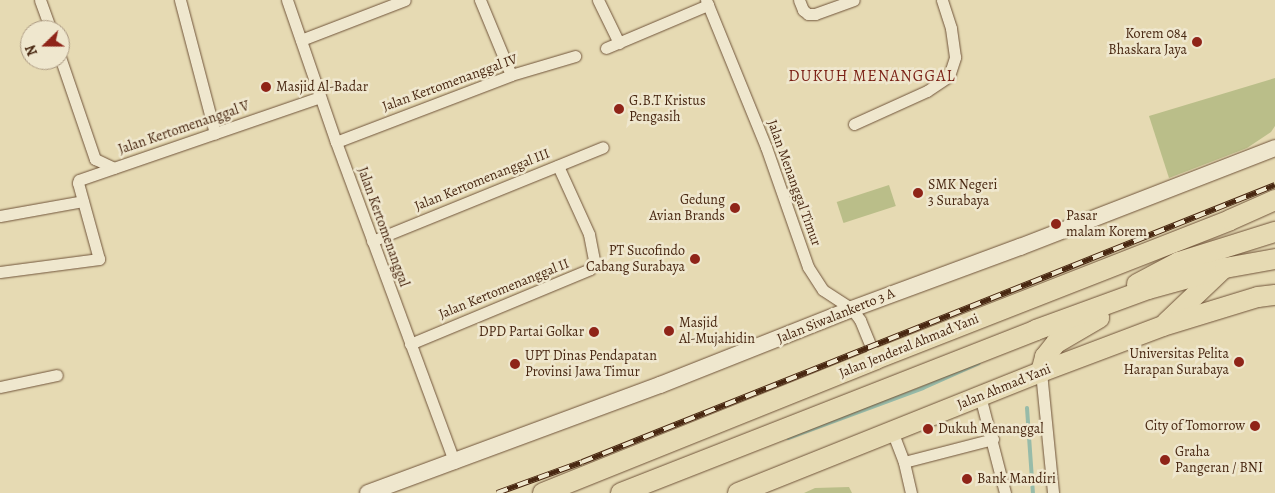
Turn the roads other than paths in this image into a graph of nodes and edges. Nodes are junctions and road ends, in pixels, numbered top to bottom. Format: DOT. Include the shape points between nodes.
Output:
graph roads {
  1 [pos="40,0"];
  2 [pos="180,0"];
  3 [pos="287,0"];
  4 [pos="405,0"];
  5 [pos="480,0"];
  6 [pos="598,0"];
  7 [pos="799,0"];
  8 [pos="854,0"];
  9 [pos="942,0"];
  10 [pos="707,2"];
  11 [pos="47,20"];
  12 [pos="302,40"];
  13 [pos="618,44"];
  14 [pos="606,48"];
  15 [pos="575,56"];
  16 [pos="65,70"];
  17 [pos="512,75"];
  18 [pos="320,97"];
  19 [pos="854,124"];
  20 [pos="215,133"];
  21 [pos="336,142"];
  22 [pos="603,147"];
  23 [pos="1275,148"];
  24 [pos="558,166"];
  25 [pos="114,168"];
  26 [pos="1275,200"];
  27 [pos="83,201"];
  28 [pos="1275,207"];
  29 [pos="0,216"];
  30 [pos="1230,220"];
  31 [pos="1275,232"];
  32 [pos="372,241"];
  33 [pos="1275,259"];
  34 [pos="1225,268"];
  35 [pos="0,272"];
  36 [pos="1148,288"];
  37 [pos="1275,295"];
  38 [pos="1118,300"];
  39 [pos="852,309"];
  40 [pos="1163,326"];
  41 [pos="410,344"];
  42 [pos="876,359"];
  43 [pos="1041,372"];
  44 [pos="57,376"];
  45 [pos="0,387"];
  46 [pos="980,396"];
  47 [pos="892,431"];
  48 [pos="993,439"];
  49 [pos="904,462"];
  50 [pos="455,463"];
  51 [pos="638,489"];
  52 [pos="368,493"];
  53 [pos="542,493"];
  54 [pos="621,493"];
  55 [pos="738,493"];
  56 [pos="911,493"];
  57 [pos="1006,493"];
  58 [pos="1053,493"];
  1 -- 11 [label="street"];
  2 -- 20 [label="street"];
  3 -- 12 [label="street, Jalan Kertomenanggal"];
  4 -- 12 [label="street"];
  5 -- 17 [label="street"];
  6 -- 13 [label="street"];
  7 -- 8 [label="street" via="808,14"];
  9 -- 19 [label="street" via="951,28 955,57 949,76 927,91"];
  10 -- 13 [label="street"];
  10 -- 39 [label="street, Jalan Menanggal Timur" via="766,147 808,267 823,290"];
  12 -- 18 [label="street, Jalan Kertomenanggal"];
  13 -- 14 [label="street"];
  15 -- 17 [label="street, Jalan Kertomenanggal IV"];
  16 -- 25 [label="street, Jalan Kertomenanggal V" via="95,158"];
  17 -- 21 [label="street, Jalan Kertomenanggal IV"];
  18 -- 20 [label="street, Jalan Kertomenanggal V"];
  18 -- 21 [label="street, Jalan Kertomenanggal"];
  20 -- 25 [label="street, Jalan Kertomenanggal V"];
  21 -- 32 [label="street, Jalan Kertomenanggal"];
  22 -- 24 [label="street, Jalan Kertomenanggal III"];
  23 -- 39 [label="main road, Jalan Siwalankerto 3 A"];
  24 -- 32 [label="street, Jalan Kertomenanggal III"];
  24 -- 41 [label="street, Jalan Kertomenanggal II" via="589,234 594,260 590,269"];
  25 -- 27 [label="street, Jalan Kertomenanggal V" via="80,180"];
  26 -- 30 [label="highway, Jalan Jenderal Ahmad Yani"];
  27 -- 29 [label="street"];
  27 -- 35 [label="street" via="99,259"];
  28 -- 30 [label="highway"];
  30 -- 42 [label="highway, Jalan Jenderal Ahmad Yani"];
  31 -- 38 [label="highway" via="1172,265 1135,286"];
  32 -- 41 [label="street, Jalan Kertomenanggal"];
  33 -- 34 [label="highway"];
  34 -- 36 [label="highway"];
  34 -- 40 [label="highway"];
  36 -- 38 [label="highway"];
  36 -- 43 [label="highway" via="1056,343 1045,357"];
  37 -- 40 [label="highway, Jalan Ahmad Yani" via="1258,297"];
  38 -- 51 [label="highway"];
  39 -- 42 [label="street, Jalan Menanggal Timur"];
  39 -- 50 [label="main road, Jalan Siwalankerto 3 A"];
  40 -- 43 [label="highway, Jalan Ahmad Yani"];
  41 -- 50 [label="street, Jalan Kertomenanggal"];
  42 -- 53 [label="highway, Jalan Jenderal Ahmad Yani"];
  43 -- 46 [label="highway, Jalan Ahmad Yani"];
  43 -- 58 [label="street"];
  44 -- 45 [label="street"];
  46 -- 47 [label="highway, Jalan Ahmad Yani"];
  46 -- 48 [label="street"];
  47 -- 49 [label="street"];
  47 -- 55 [label="highway, Jalan Ahmad Yani"];
  48 -- 49 [label="street"];
  48 -- 57 [label="street"];
  49 -- 56 [label="street"];
  50 -- 52 [label="main road, Jalan Siwalankerto 3 A"];
  51 -- 54 [label="highway"];
}
